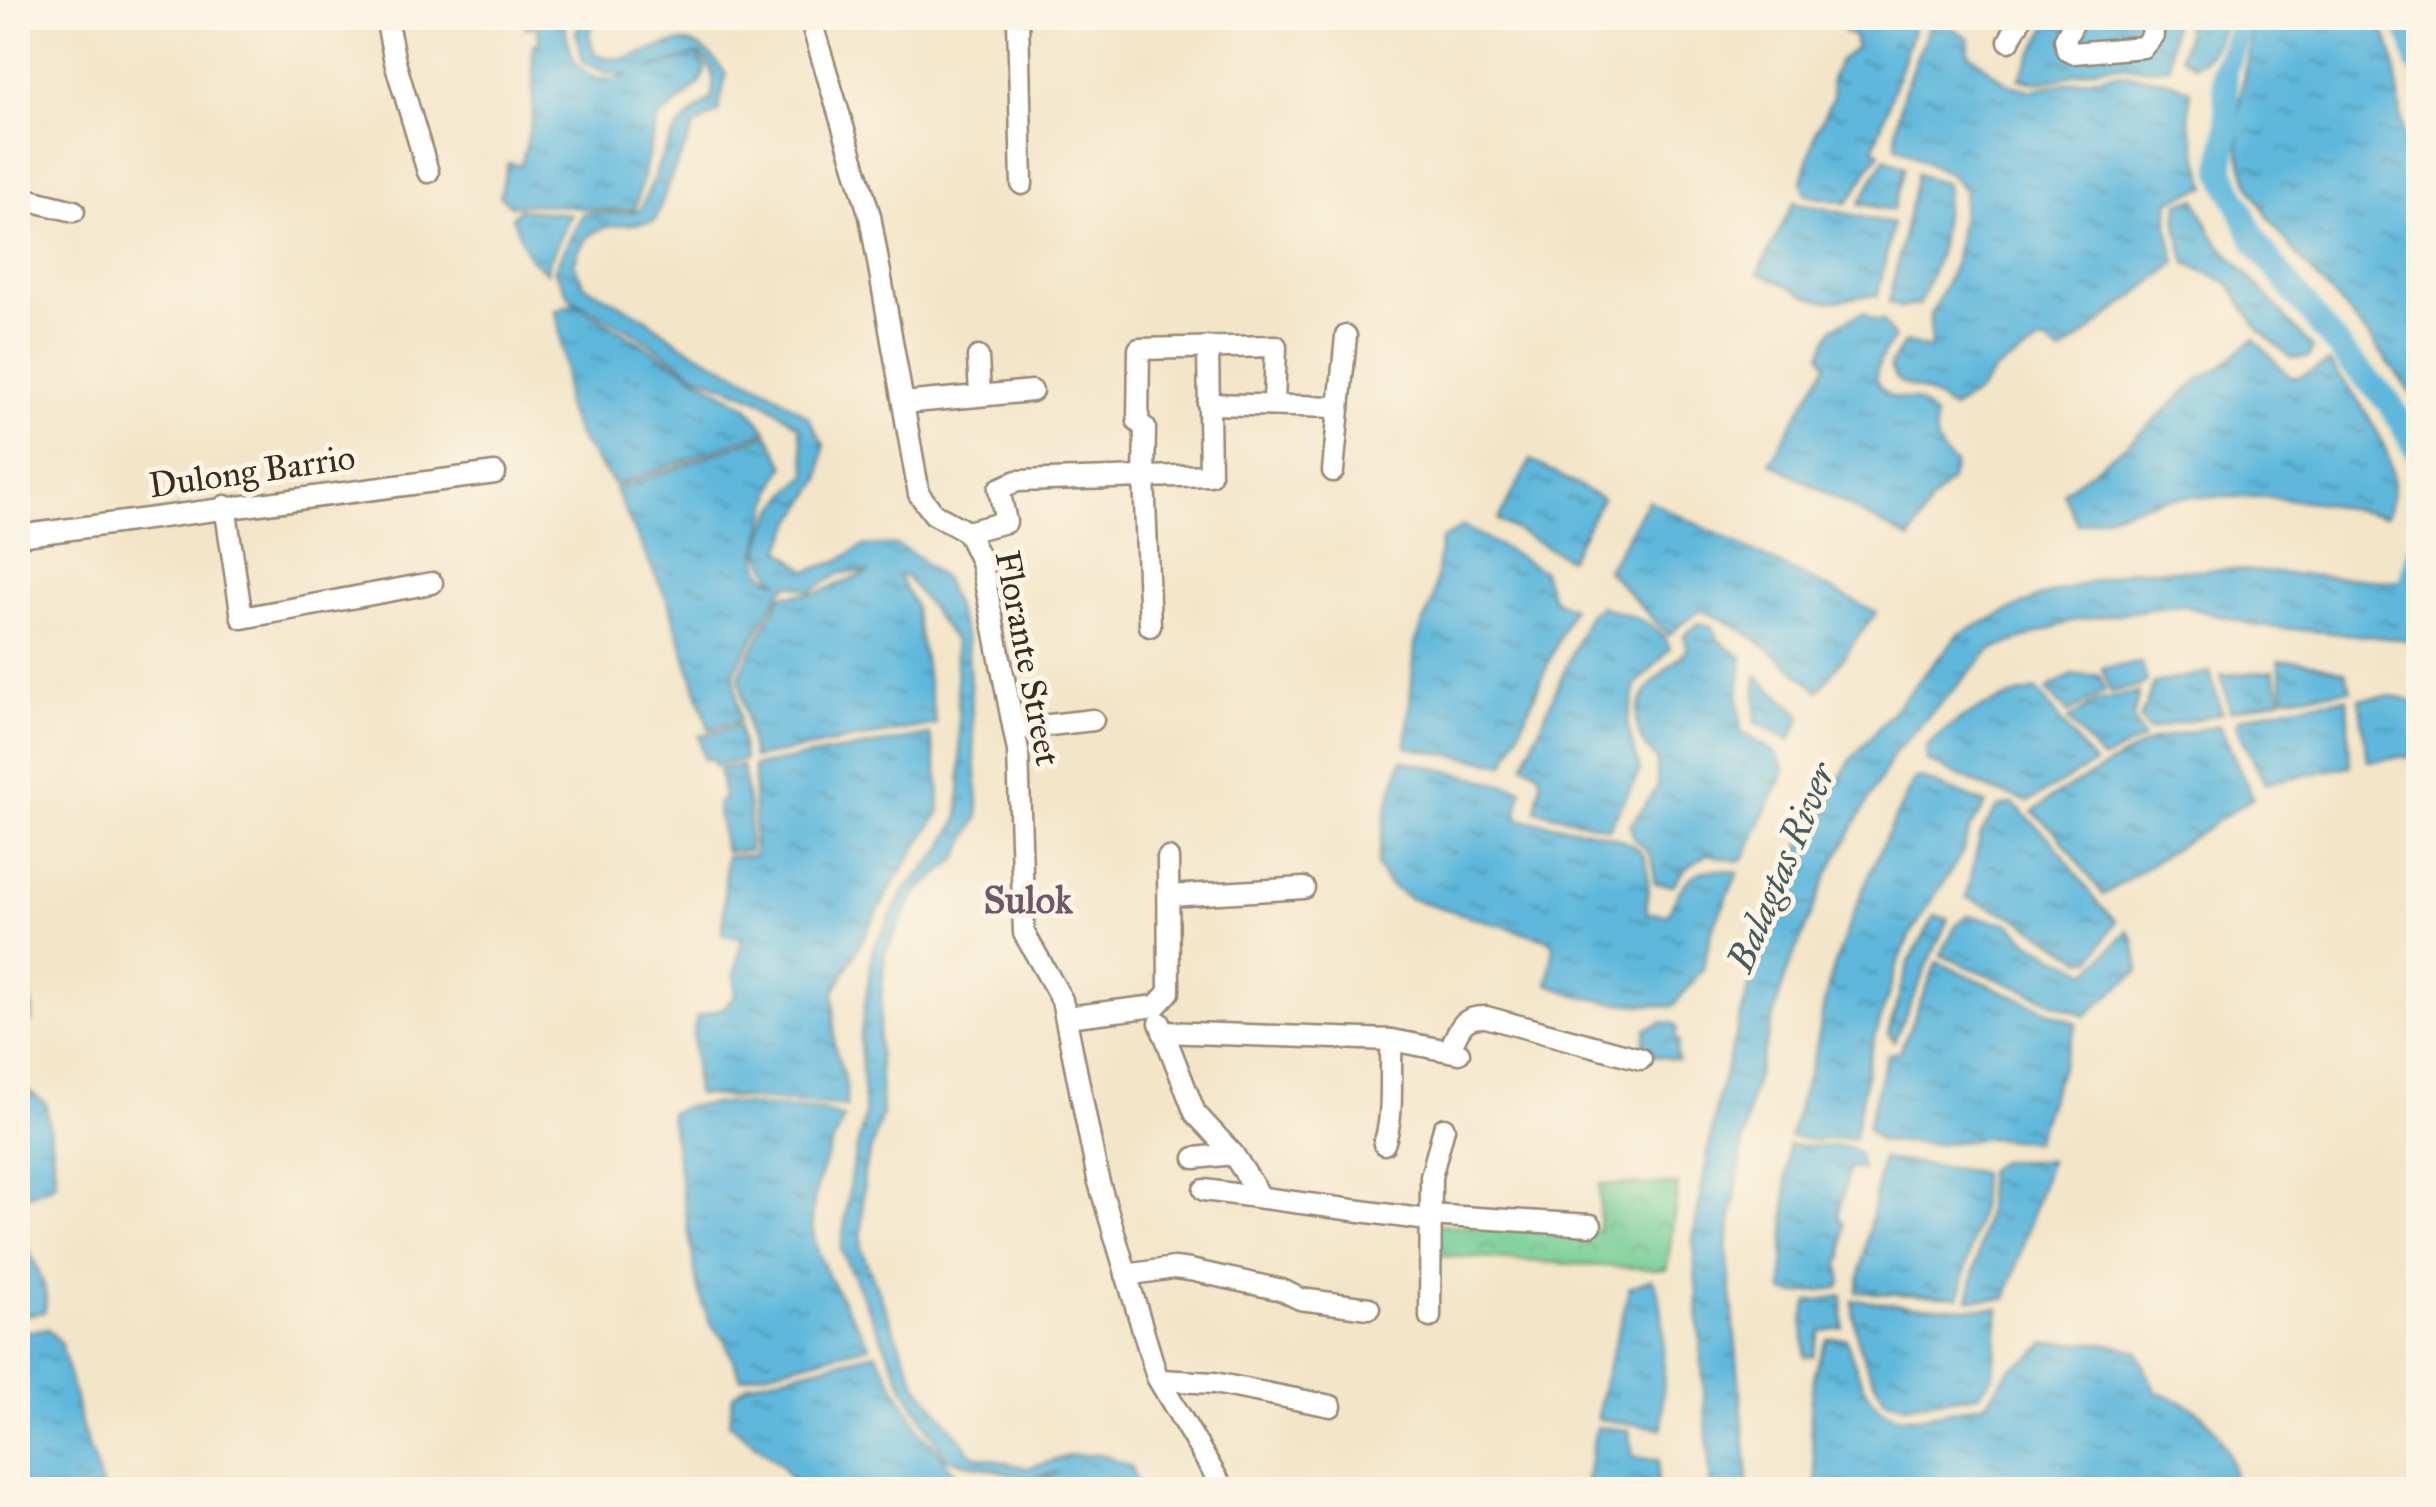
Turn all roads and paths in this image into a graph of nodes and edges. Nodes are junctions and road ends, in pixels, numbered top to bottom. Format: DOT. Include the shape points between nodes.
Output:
graph roads {
  1 [pos="386,18"];
  2 [pos="810,18"];
  3 [pos="1018,18"];
  4 [pos="2020,18"];
  5 [pos="2076,18"];
  6 [pos="2151,18"];
  7 [pos="2010,41"];
  8 [pos="428,172"];
  9 [pos="1022,184"];
  10 [pos="18,197"];
  11 [pos="74,211"];
  12 [pos="1346,336"];
  13 [pos="1208,347"];
  14 [pos="978,358"];
  15 [pos="1032,391"];
  16 [pos="980,394"];
  17 [pos="903,404"];
  18 [pos="1208,404"];
  19 [pos="1274,404"];
  20 [pos="1340,407"];
  21 [pos="1333,471"];
  22 [pos="495,473"];
  23 [pos="1144,477"];
  24 [pos="225,506"];
  25 [pos="967,532"];
  26 [pos="18,536"];
  27 [pos="432,583"];
  28 [pos="1150,626"];
  29 [pos="1094,720"];
  30 [pos="1015,729"];
  31 [pos="1168,858"];
  32 [pos="1304,888"];
  33 [pos="1169,896"];
  34 [pos="1156,1006"];
  35 [pos="1066,1017"];
  36 [pos="1163,1032"];
  37 [pos="1392,1040"];
  38 [pos="1641,1060"];
  39 [pos="1444,1128"];
  40 [pos="1384,1144"];
  41 [pos="1213,1156"];
  42 [pos="1260,1196"];
  43 [pos="1428,1217"];
  44 [pos="1590,1225"];
  45 [pos="1126,1275"];
  46 [pos="1369,1308"];
  47 [pos="1430,1316"];
  48 [pos="1160,1380"];
  49 [pos="1331,1406"];
  50 [pos="1224,1490"];
  1 -- 8 [label="street"];
  2 -- 17 [label="street, Florante Street" via="870,216"];
  3 -- 9 [label="street"];
  4 -- 7 [label="street"];
  5 -- 6 [label="street" via="2064,44 2073,53 2143,47 2153,35"];
  10 -- 11 [label="street"];
  12 -- 20 [label="street"];
  13 -- 18 [label="street"];
  13 -- 19 [label="street" via="1276,346"];
  13 -- 23 [label="street" via="1139,349"];
  14 -- 16 [label="street"];
  15 -- 16 [label="street"];
  16 -- 17 [label="street"];
  17 -- 25 [label="street, Florante Street" via="920,494 934,514"];
  18 -- 19 [label="street"];
  18 -- 23 [label="street" via="1210,475"];
  19 -- 20 [label="street"];
  20 -- 21 [label="street"];
  22 -- 24 [label="street, Dulong Barrio"];
  23 -- 25 [label="street" via="1017,481 1000,489 1006,522"];
  23 -- 28 [label="street"];
  24 -- 26 [label="street, Dulong Barrio"];
  24 -- 27 [label="street" via="242,618"];
  25 -- 30 [label="street, Florante Street" via="982,562"];
  29 -- 30 [label="street"];
  30 -- 35 [label="street, Florante Street" via="1024,933 1057,986"];
  31 -- 33 [label="street"];
  32 -- 33 [label="street"];
  33 -- 34 [label="street" via="1170,992"];
  34 -- 35 [label="street"];
  34 -- 36 [label="street"];
  35 -- 45 [label="street, Florante Street" via="1098,1179"];
  36 -- 37 [label="street"];
  36 -- 41 [label="street"];
  37 -- 38 [label="street" via="1454,1051 1468,1018 1486,1017"];
  37 -- 40 [label="street"];
  39 -- 43 [label="street"];
  41 -- 42 [label="street"];
  41 -- 42 [label="street" via="1210,1192"];
  42 -- 43 [label="street"];
  43 -- 44 [label="street"];
  43 -- 47 [label="street"];
  45 -- 46 [label="street" via="1190,1270 1300,1299"];
  45 -- 48 [label="street, Florante Street"];
  48 -- 49 [label="street" via="1214,1383"];
  48 -- 50 [label="street, Florante Street"];
}
